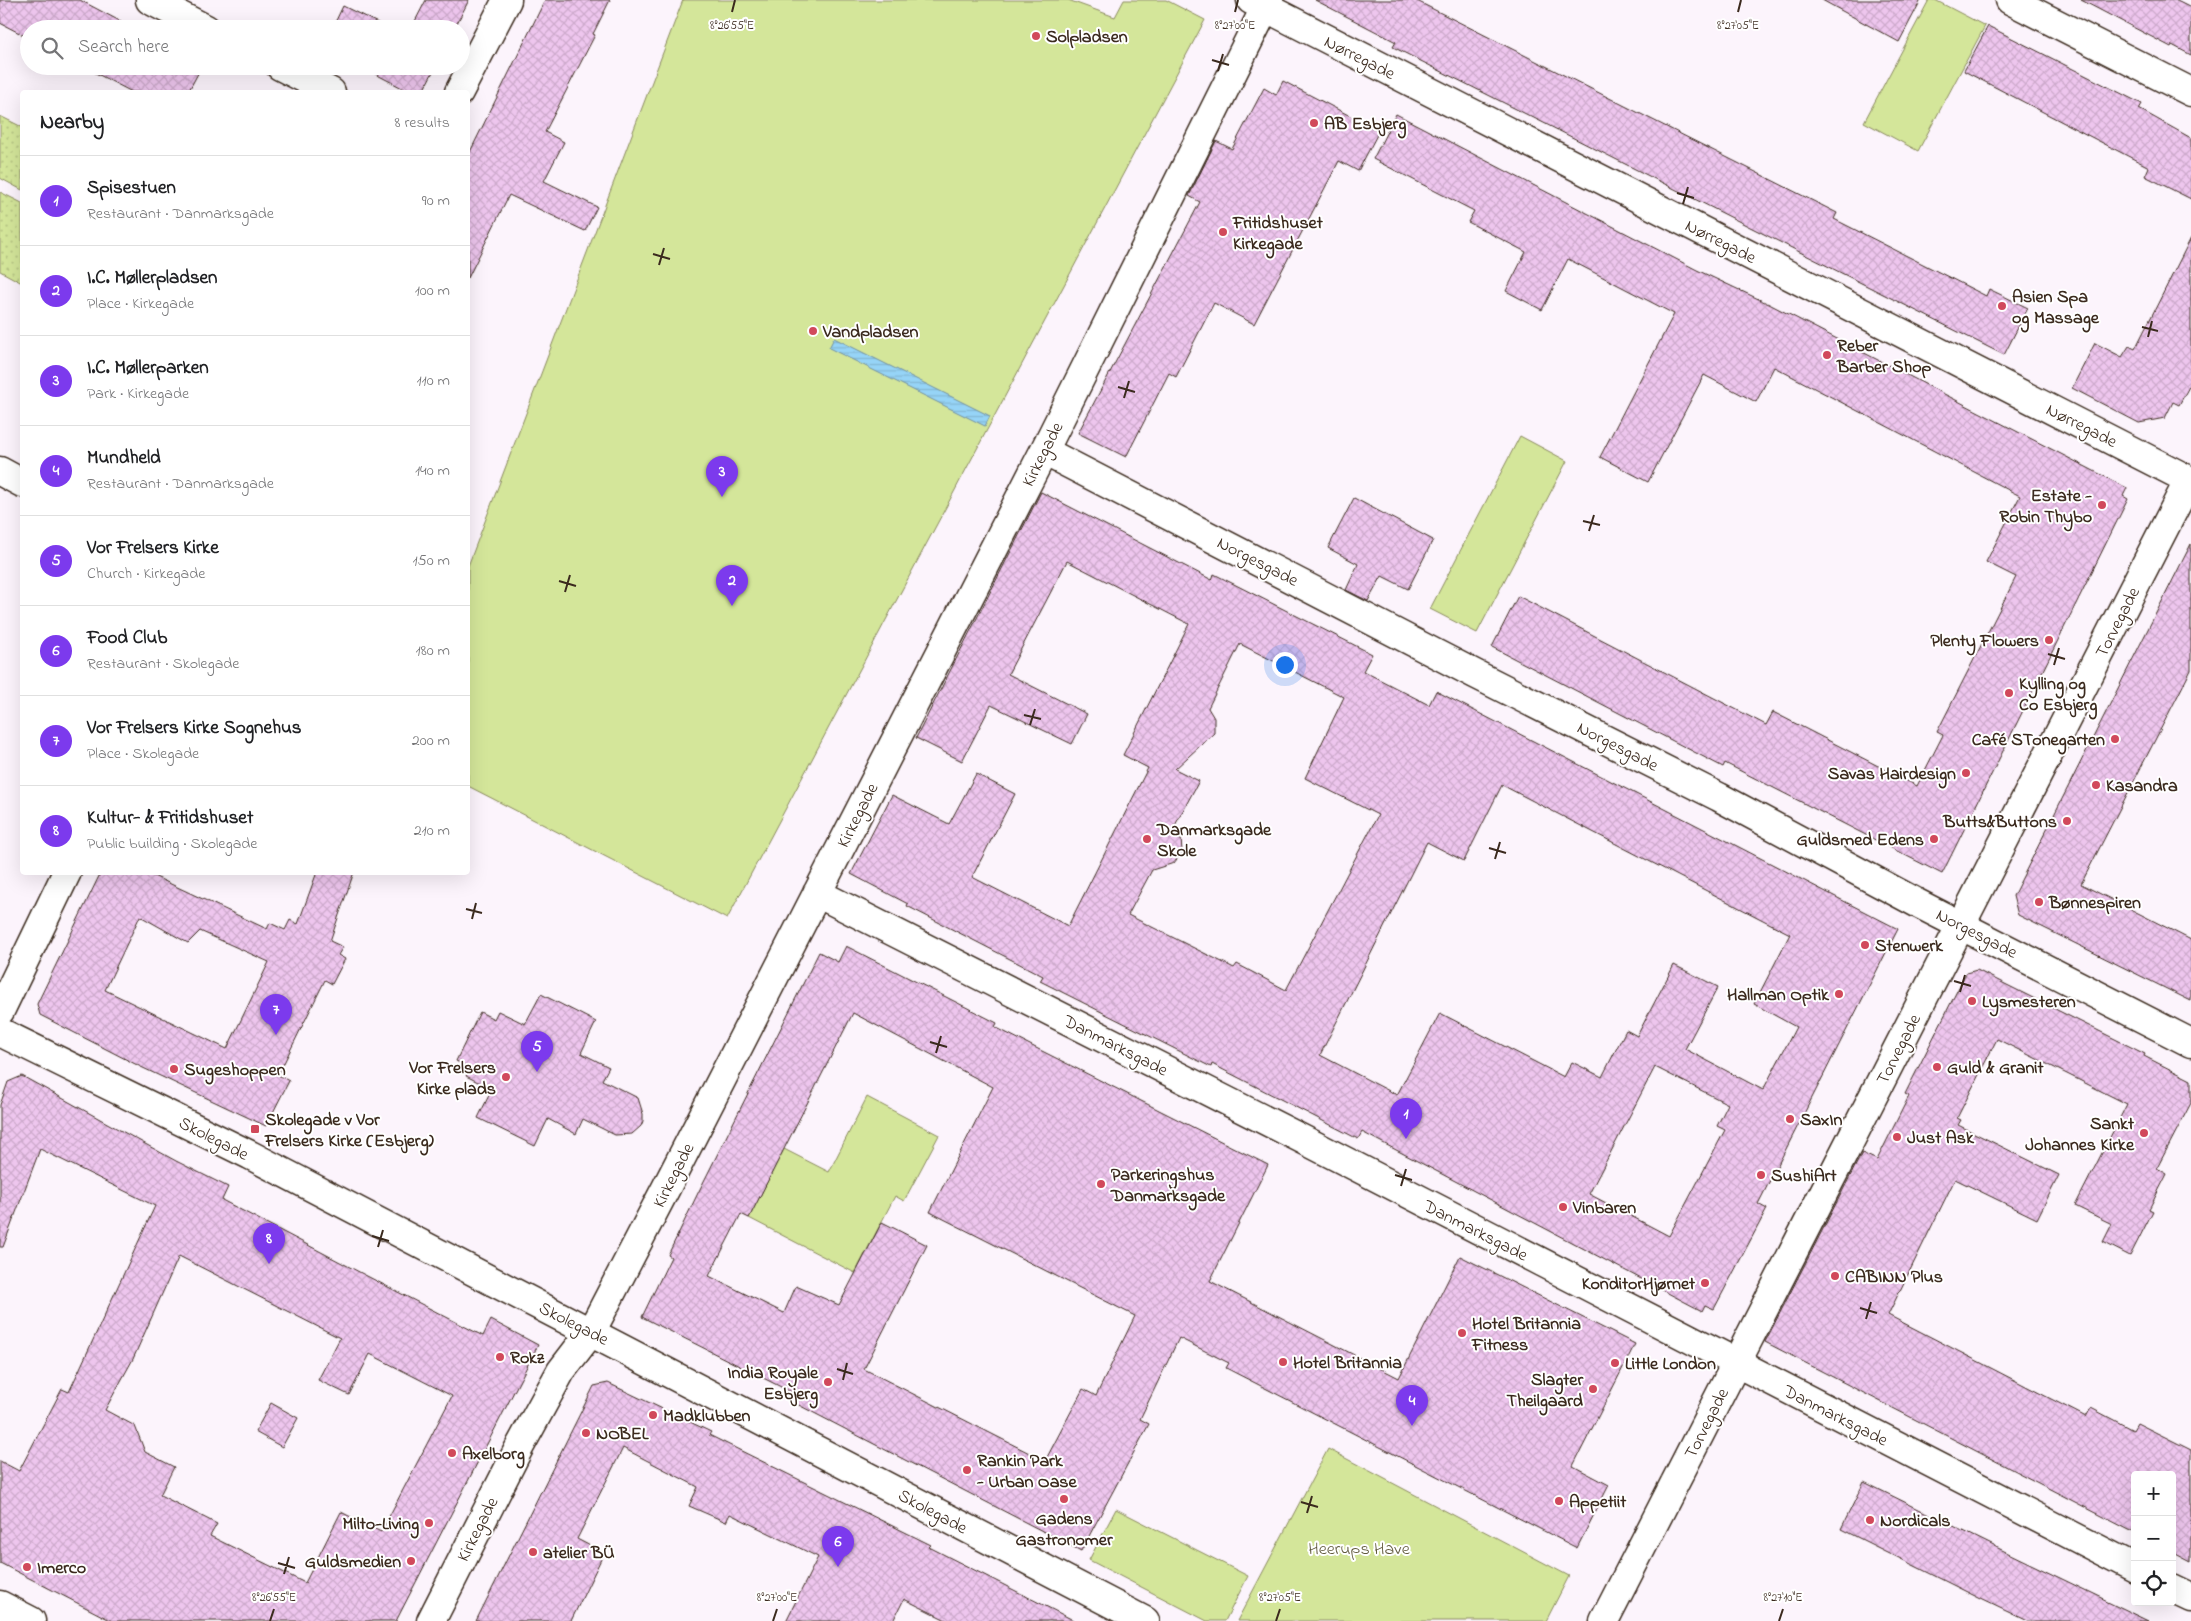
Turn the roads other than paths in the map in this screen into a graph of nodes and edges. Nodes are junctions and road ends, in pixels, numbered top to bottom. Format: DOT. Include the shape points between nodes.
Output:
graph roads {
  1 [pos="150,0"];
  2 [pos="507,0"];
  3 [pos="2010,0"];
  4 [pos="1262,2"];
  5 [pos="189,20"];
  6 [pos="470,71"];
  7 [pos="298,75"];
  8 [pos="468,75"];
  9 [pos="327,90"];
  10 [pos="460,90"];
  11 [pos="2191,92"];
  12 [pos="1044,451"];
  13 [pos="0,471"];
  14 [pos="2190,479"];
  15 [pos="20,481"];
  16 [pos="66,875"];
  17 [pos="817,893"];
  18 [pos="1961,925"];
  19 [pos="0,1011"];
  20 [pos="0,1032"];
  21 [pos="2191,1043"];
  22 [pos="591,1332"];
  23 [pos="1736,1364"];
  24 [pos="2131,1566"];
  25 [pos="2176,1590"];
  26 [pos="2191,1597"];
  27 [pos="0,1605"];
  28 [pos="31,1621"];
  29 [pos="431,1621"];
  30 [pos="1145,1621"];
  31 [pos="1604,1621"];
  1 -- 5 [label="street"];
  2 -- 6 [label="street"];
  3 -- 11 [label="street"];
  4 -- 12 [label="street, Kirkegade"];
  4 -- 14 [label="street, Nørregade"];
  7 -- 9 [label="street"];
  8 -- 10 [label="street"];
  12 -- 17 [label="street, Kirkegade"];
  12 -- 18 [label="street, Norgesgade" via="1719,797"];
  13 -- 15 [label="street"];
  14 -- 18 [label="street, Torvegade"];
  16 -- 19 [label="street"];
  17 -- 22 [label="street, Kirkegade"];
  17 -- 23 [label="street, Danmarksgade"];
  18 -- 21 [label="street, Norgesgade"];
  18 -- 23 [label="street, Torvegade"];
  20 -- 22 [label="street, Skolegade" via="250,1155"];
  22 -- 29 [label="street, Kirkegade" via="561,1371"];
  22 -- 30 [label="street, Skolegade"];
  23 -- 24 [label="street, Danmarksgade"];
  23 -- 31 [label="street, Torvegade"];
  25 -- 26 [label="street"];
  27 -- 28 [label="street"];
}
